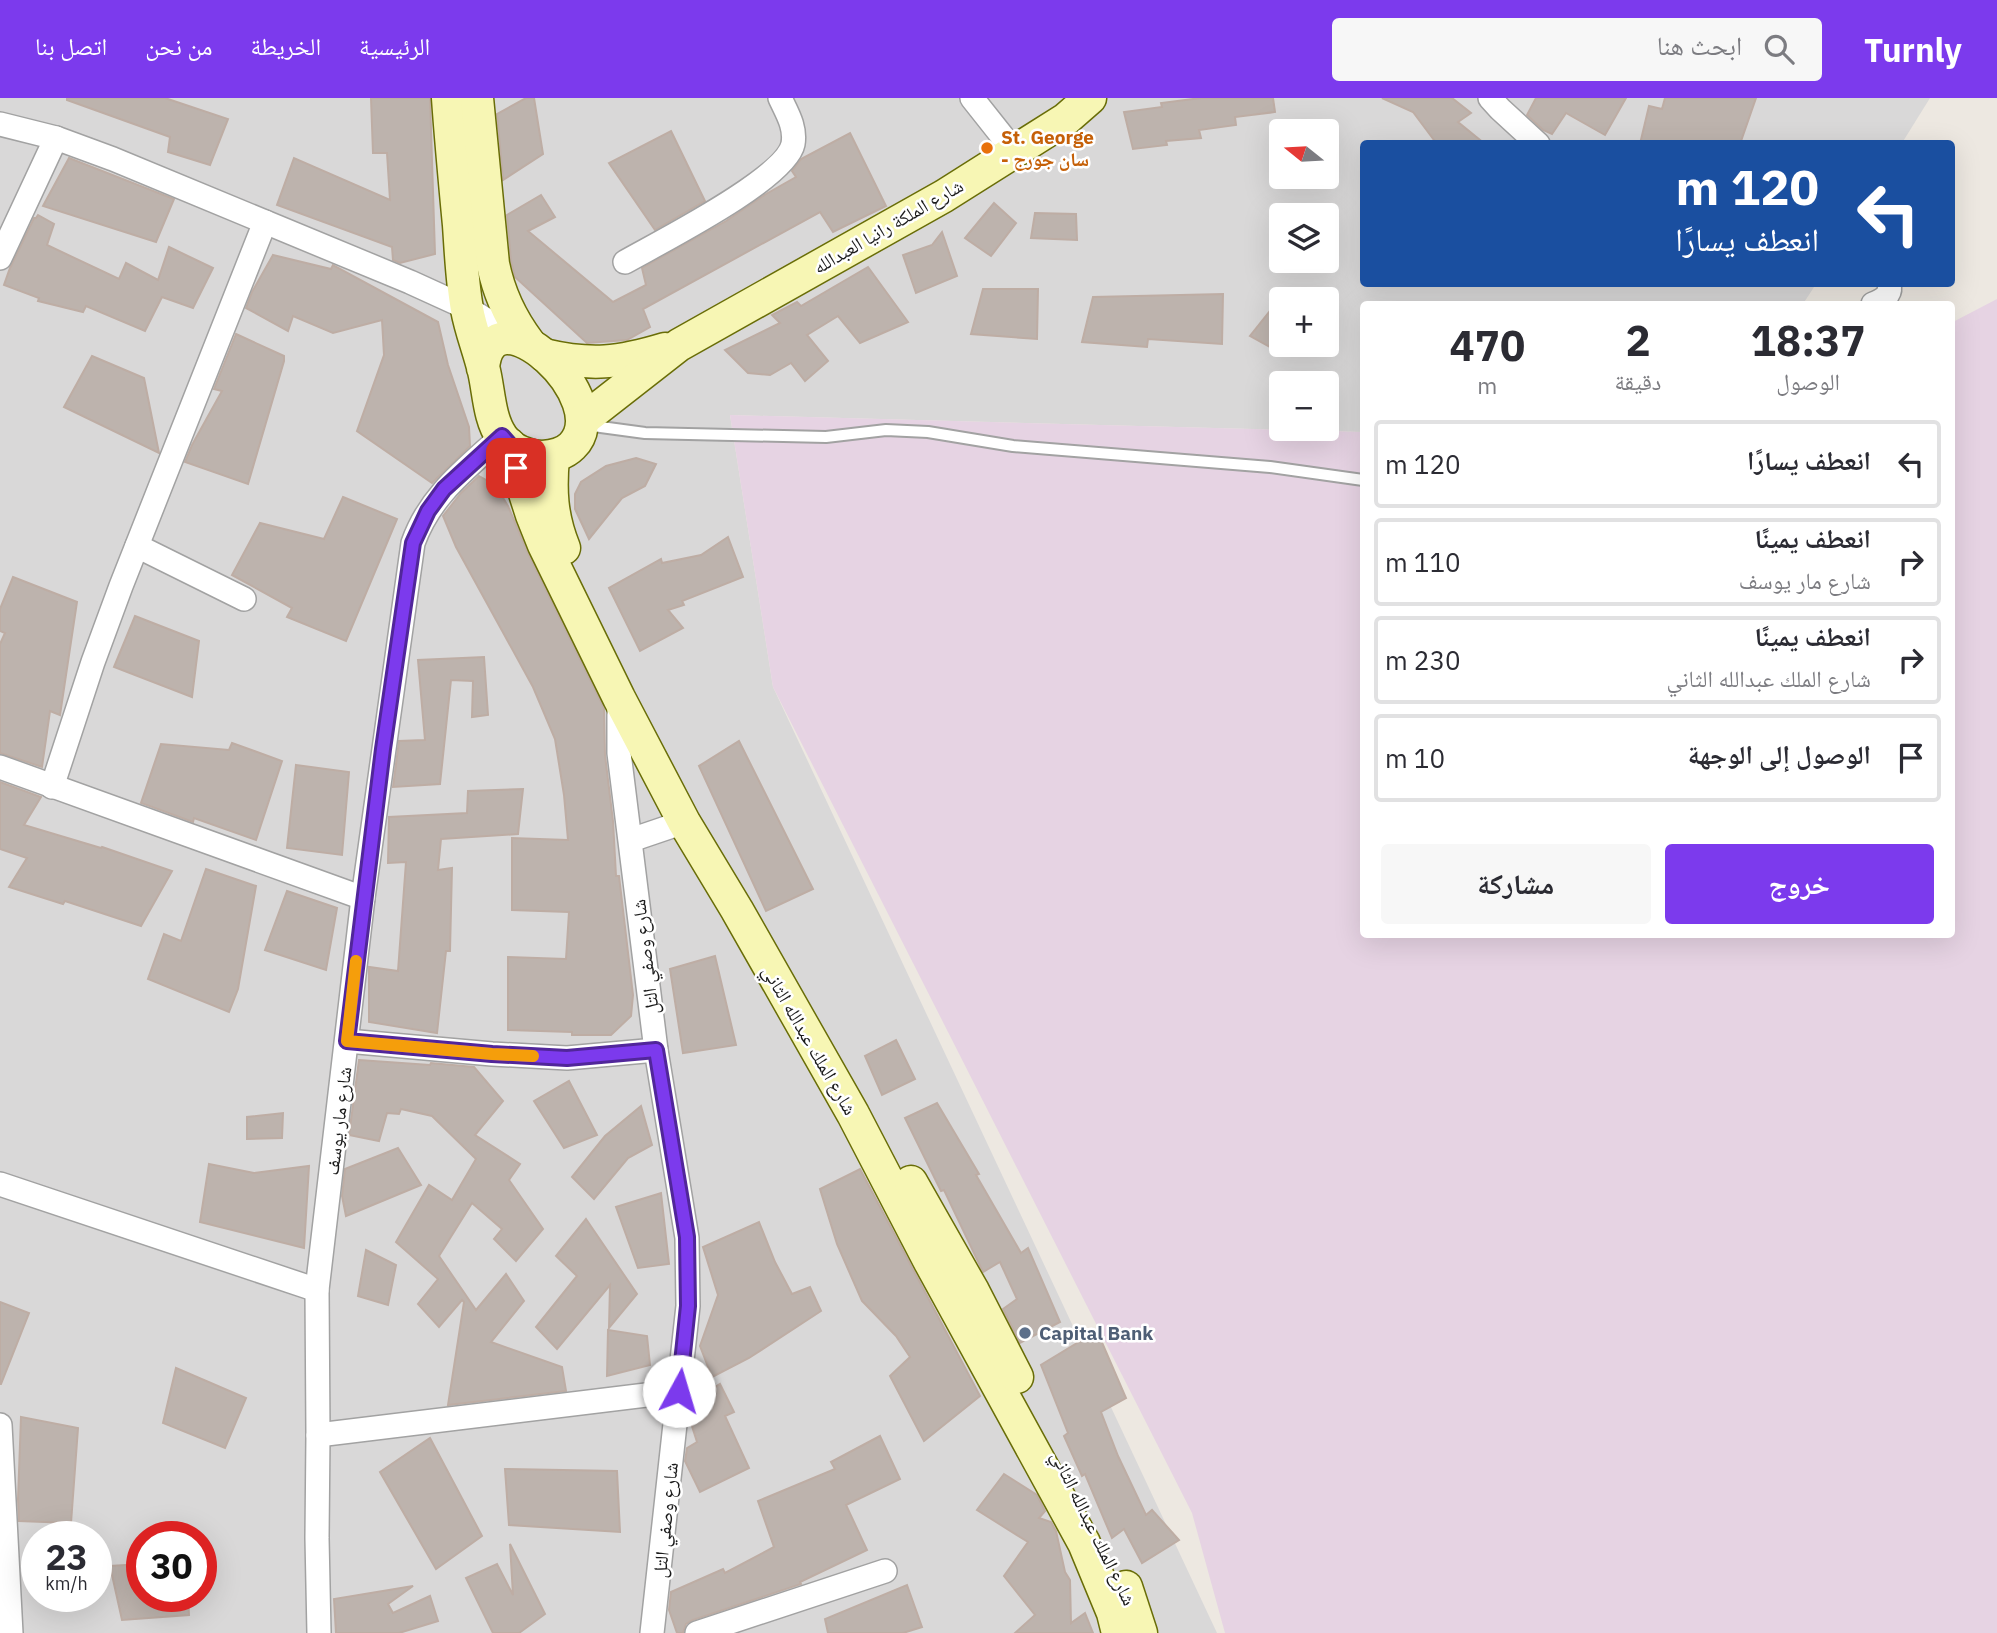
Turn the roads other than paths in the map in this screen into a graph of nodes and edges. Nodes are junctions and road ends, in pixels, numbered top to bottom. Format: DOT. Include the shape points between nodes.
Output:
graph roads {
  1 [pos="448,98"];
  2 [pos="477,98"];
  3 [pos="780,98"];
  4 [pos="972,98"];
  5 [pos="1090,98"];
  6 [pos="1490,98"];
  7 [pos="0,124"];
  8 [pos="56,138"];
  9 [pos="1534,140"];
  10 [pos="1014,151"];
  11 [pos="265,222"];
  12 [pos="0,258"];
  13 [pos="625,262"];
  14 [pos="1889,287"];
  15 [pos="1880,301"];
  16 [pos="467,309"];
  17 [pos="529,345"];
  18 [pos="679,345"];
  19 [pos="483,368"];
  20 [pos="583,422"];
  21 [pos="505,440"];
  22 [pos="553,457"];
  23 [pos="1360,480"];
  24 [pos="137,546"];
  25 [pos="244,599"];
  26 [pos="619,698"];
  27 [pos="0,767"];
  28 [pos="52,787"];
  29 [pos="684,822"];
  30 [pos="631,839"];
  31 [pos="363,898"];
  32 [pos="347,1041"];
  33 [pos="656,1050"];
  34 [pos="0,1184"];
  35 [pos="317,1290"];
  36 [pos="679,1391"];
  37 [pos="0,1425"];
  38 [pos="318,1435"];
  39 [pos="885,1571"];
  40 [pos="11,1633"];
  41 [pos="319,1633"];
  42 [pos="652,1633"];
  43 [pos="697,1633"];
  44 [pos="1118,1633"];
  45 [pos="1141,1633"];
  1 -- 16 [label="main road"];
  2 -- 17 [label="main road" via="497,285"];
  3 -- 13 [label="street" via="793,124 793,144 778,167 743,194"];
  4 -- 10 [label="street"];
  5 -- 10 [label="main road, شارع الملكة رانيا العبدالله" via="1066,120"];
  6 -- 9 [label="street"];
  7 -- 8 [label="street"];
  8 -- 11 [label="street"];
  8 -- 12 [label="street"];
  10 -- 18 [label="main road, شارع الملكة رانيا العبدالله" via="944,196"];
  11 -- 16 [label="street"];
  11 -- 24 [label="street"];
  14 -- 15 [label="street"];
  16 -- 17 [label="street"];
  16 -- 19 [label="main road"];
  17 -- 18 [label="main road, شارع الملكة رانيا العبدالله" via="565,360 609,362"];
  17 -- 19 [label="main road" via="503,338 484,355"];
  17 -- 20 [label="main road" via="569,383"];
  18 -- 20 [label="main road, شارع الملكة رانيا العبدالله"];
  19 -- 21 [label="main road" via="495,424"];
  20 -- 22 [label="main road" via="574,445"];
  20 -- 23 [label="lane" via="645,433 826,437 886,430 929,432 1013,446 1270,467"];
  21 -- 22 [label="main road" via="522,453"];
  21 -- 26 [label="main road, شارع الملك عبدالله الثاني" via="544,545"];
  21 -- 31 [label="street, شارع مار يوسف" via="444,489 413,543"];
  22 -- 45 [label="main road, شارع الملك عبدالله الثاني" via="552,510 579,582 742,883 973,1291 1103,1537"];
  24 -- 25 [label="street"];
  24 -- 28 [label="street"];
  26 -- 29 [label="main road, شارع الملك عبدالله الثاني"];
  26 -- 30 [label="street, شارع وصفي التل" via="620,753"];
  27 -- 28 [label="street"];
  28 -- 31 [label="street"];
  29 -- 30 [label="street"];
  29 -- 44 [label="main road, شارع الملك عبدالله الثاني" via="853,1114 1084,1543"];
  30 -- 33 [label="street, شارع وصفي التل"];
  31 -- 32 [label="street, شارع مار يوسف"];
  32 -- 33 [label="street" via="567,1058"];
  32 -- 35 [label="street, شارع مار يوسف"];
  33 -- 36 [label="street, شارع وصفي التل" via="687,1237 688,1306"];
  34 -- 35 [label="street"];
  35 -- 38 [label="street, شارع مار يوسف"];
  36 -- 38 [label="street"];
  36 -- 42 [label="street, شارع وصفي التل"];
  37 -- 40 [label="street"];
  38 -- 41 [label="street, شارع مار يوسف"];
  39 -- 43 [label="street"];
}
